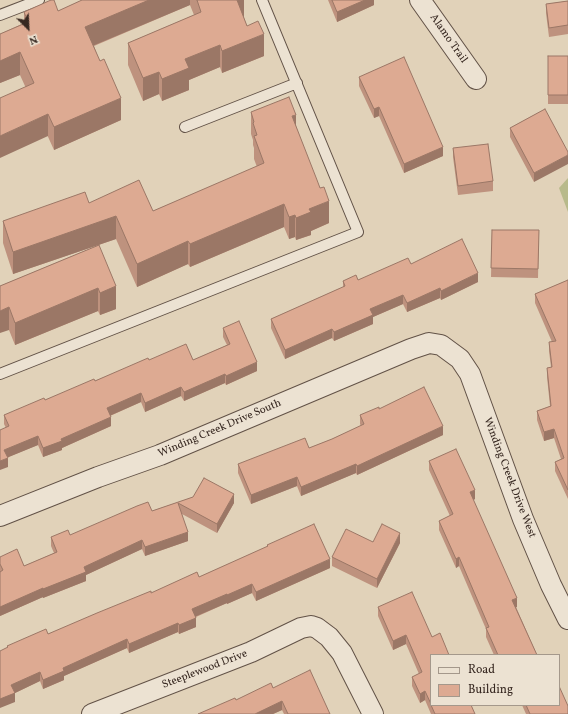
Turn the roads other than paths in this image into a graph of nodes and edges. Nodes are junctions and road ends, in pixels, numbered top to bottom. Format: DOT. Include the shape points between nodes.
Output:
graph roads {
  1 [pos="37,0"];
  2 [pos="262,0"];
  3 [pos="420,0"];
  4 [pos="0,15"];
  5 [pos="476,79"];
  6 [pos="297,84"];
  7 [pos="185,127"];
  8 [pos="440,345"];
  9 [pos="0,374"];
  10 [pos="0,516"];
  11 [pos="568,619"];
  12 [pos="92,714"];
  13 [pos="372,714"];
  1 -- 4 [label="lane"];
  2 -- 6 [label="lane"];
  3 -- 5 [label="street, Alamo Trail"];
  6 -- 7 [label="lane"];
  6 -- 9 [label="lane" via="358,232"];
  8 -- 10 [label="street, Winding Creek Drive South" via="429,343 411,349 160,454"];
  8 -- 11 [label="street, Winding Creek Drive West" via="460,359 470,374 523,519"];
  12 -- 13 [label="street, Steeplewood Drive" via="311,626 329,637 342,653"];
}
